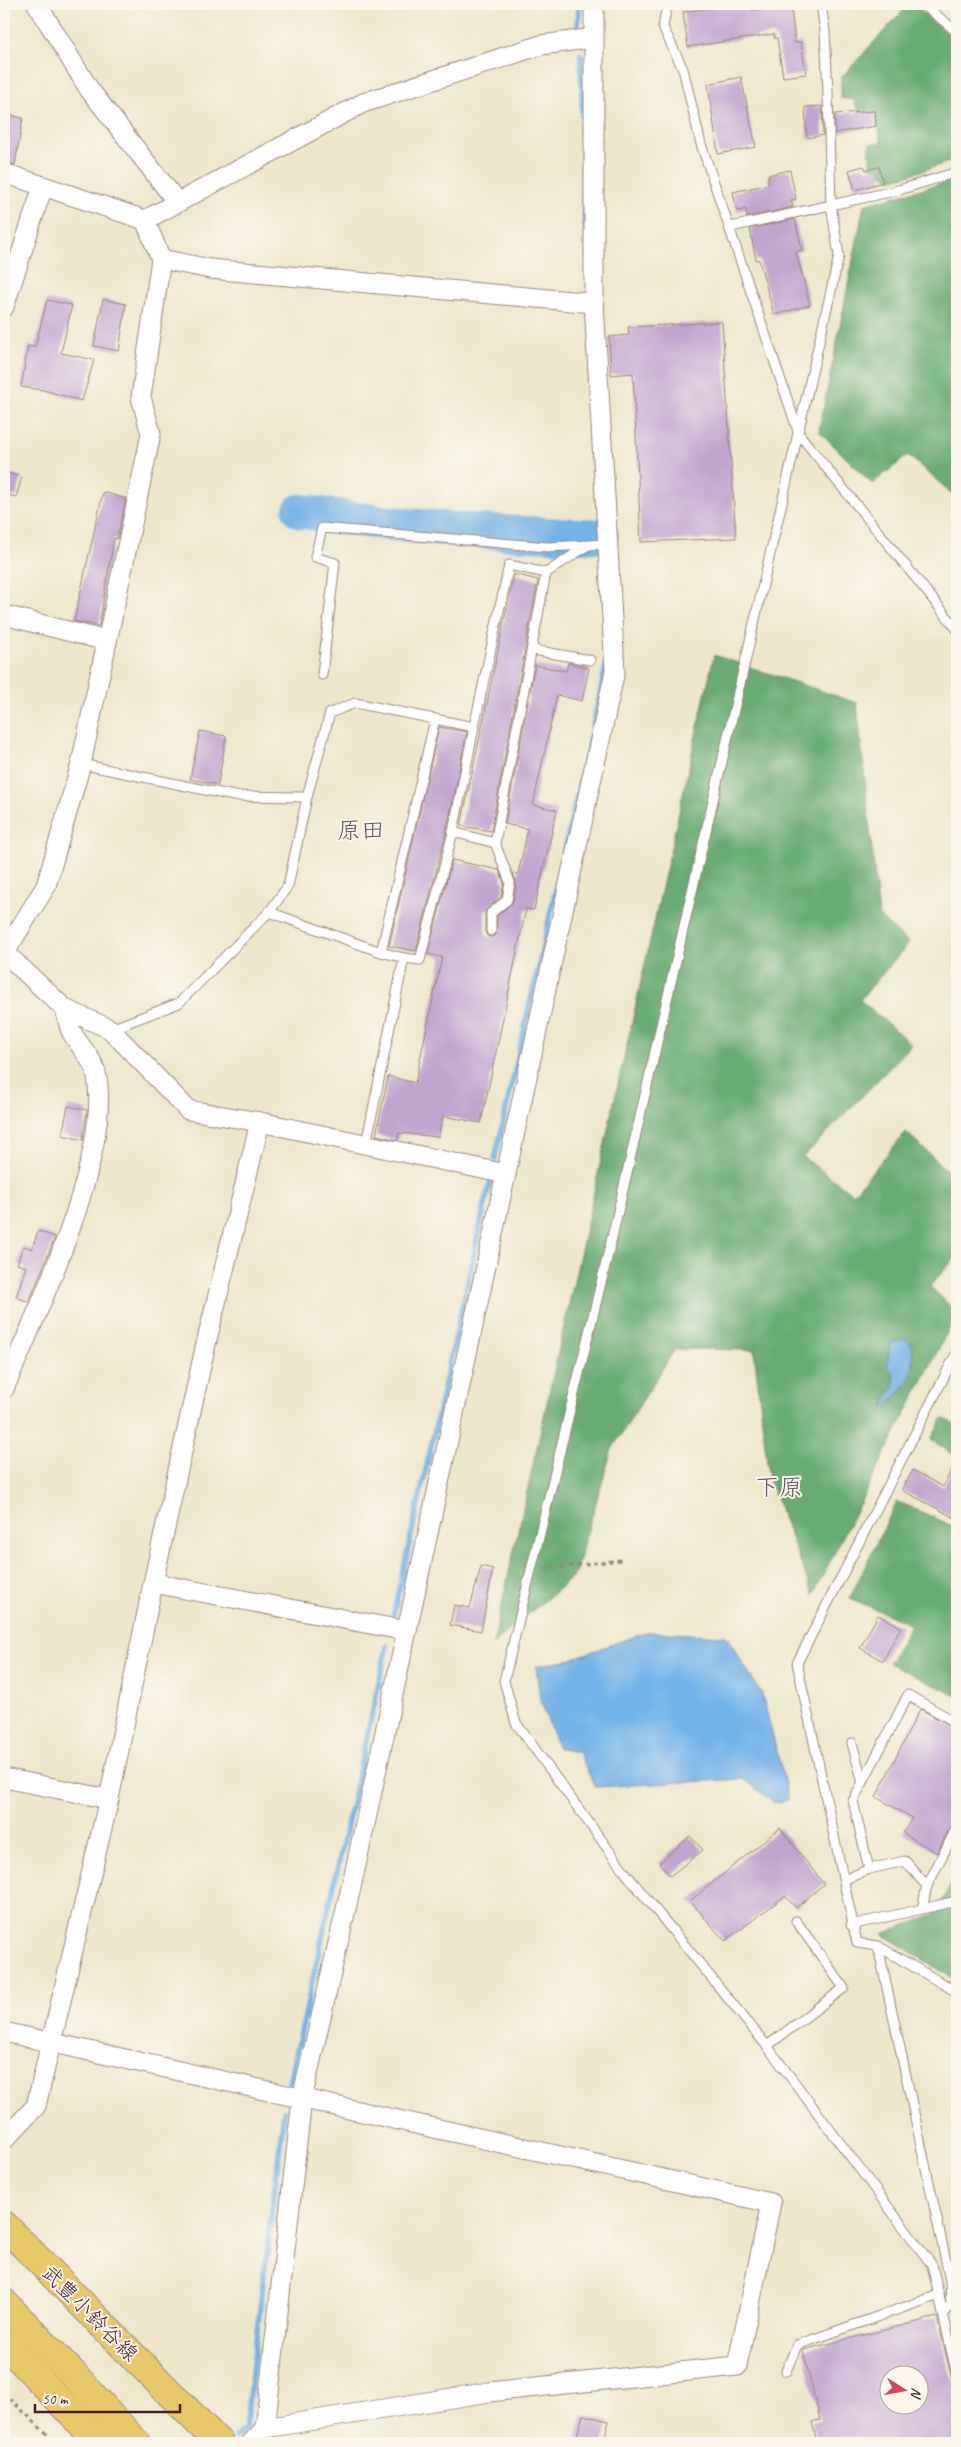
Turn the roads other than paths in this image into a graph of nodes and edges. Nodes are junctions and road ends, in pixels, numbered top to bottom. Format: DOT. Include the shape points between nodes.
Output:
graph roads {
  1 [pos="37,4"];
  2 [pos="594,4"];
  3 [pos="667,4"];
  4 [pos="821,4"];
  5 [pos="923,4"];
  6 [pos="957,32"];
  7 [pos="594,38"];
  8 [pos="957,172"];
  9 [pos="4,173"];
  10 [pos="43,186"];
  11 [pos="177,202"];
  12 [pos="831,205"];
  13 [pos="145,220"];
  14 [pos="731,227"];
  15 [pos="161,259"];
  16 [pos="594,303"];
  17 [pos="4,307"];
  18 [pos="799,434"];
  19 [pos="609,544"];
  20 [pos="587,546"];
  21 [pos="546,573"];
  22 [pos="4,615"];
  23 [pos="957,629"];
  24 [pos="107,640"];
  25 [pos="533,650"];
  26 [pos="590,660"];
  27 [pos="322,675"];
  28 [pos="435,719"];
  29 [pos="474,727"];
  30 [pos="81,764"];
  31 [pos="307,797"];
  32 [pos="452,832"];
  33 [pos="496,843"];
  34 [pos="269,912"];
  35 [pos="490,931"];
  36 [pos="380,952"];
  37 [pos="4,953"];
  38 [pos="404,958"];
  39 [pos="65,1009"];
  40 [pos="110,1029"];
  41 [pos="260,1122"];
  42 [pos="366,1144"];
  43 [pos="506,1174"];
  44 [pos="957,1352"];
  45 [pos="4,1389"];
  46 [pos="153,1583"];
  47 [pos="407,1632"];
  48 [pos="957,1723"];
  49 [pos="852,1743"];
  50 [pos="4,1778"];
  51 [pos="863,1783"];
  52 [pos="109,1800"];
  53 [pos="957,1826"];
  54 [pos="869,1869"];
  55 [pos="844,1880"];
  56 [pos="927,1886"];
  57 [pos="957,1901"];
  58 [pos="922,1909"];
  59 [pos="796,1921"];
  60 [pos="852,1925"];
  61 [pos="878,1946"];
  62 [pos="957,1992"];
  63 [pos="4,2032"];
  64 [pos="52,2042"];
  65 [pos="767,2046"];
  66 [pos="302,2099"];
  67 [pos="4,2140"];
  68 [pos="4,2225"];
  69 [pos="939,2295"];
  70 [pos="4,2303"];
  71 [pos="943,2314"];
  72 [pos="4,2342"];
  73 [pos="786,2371"];
  74 [pos="957,2375"];
  75 [pos="265,2428"];
  76 [pos="99,2443"];
  77 [pos="136,2443"];
  78 [pos="219,2443"];
  79 [pos="250,2443"];
  1 -- 11 [label="street" via="89,89"];
  2 -- 7 [label="street"];
  3 -- 14 [label="lane" via="663,27 684,69 701,144"];
  4 -- 12 [label="lane" via="828,74"];
  5 -- 6 [label="lane"];
  7 -- 11 [label="street" via="541,45 363,103"];
  7 -- 16 [label="street"];
  8 -- 12 [label="lane" via="899,190"];
  9 -- 10 [label="street"];
  10 -- 13 [label="street"];
  10 -- 17 [label="street"];
  11 -- 13 [label="street"];
  12 -- 14 [label="lane"];
  12 -- 18 [label="lane" via="839,256"];
  13 -- 15 [label="street"];
  14 -- 18 [label="lane"];
  15 -- 16 [label="street" via="210,269"];
  15 -- 24 [label="street" via="141,397 151,434"];
  16 -- 19 [label="street"];
  18 -- 23 [label="lane"];
  18 -- 65 [label="lane" via="718,770 610,1246 504,1681 516,1723 624,1871"];
  19 -- 20 [label="lane"];
  19 -- 43 [label="street" via="615,671"];
  20 -- 21 [label="lane"];
  20 -- 27 [label="lane" via="548,547 322,528 315,557 334,563"];
  21 -- 25 [label="lane"];
  21 -- 29 [label="lane" via="509,565"];
  22 -- 24 [label="street"];
  24 -- 30 [label="street"];
  25 -- 26 [label="lane"];
  25 -- 33 [label="lane"];
  28 -- 29 [label="lane"];
  28 -- 31 [label="lane" via="355,703 330,713"];
  28 -- 36 [label="lane"];
  29 -- 32 [label="lane"];
  30 -- 31 [label="lane" via="234,796"];
  30 -- 37 [label="street" via="46,886"];
  31 -- 34 [label="lane" via="288,886"];
  32 -- 33 [label="lane"];
  32 -- 38 [label="lane" via="420,960"];
  33 -- 35 [label="lane" via="510,882 507,900 491,913"];
  34 -- 36 [label="lane"];
  34 -- 40 [label="lane" via="179,1004"];
  36 -- 38 [label="lane"];
  37 -- 39 [label="street"];
  38 -- 42 [label="lane"];
  39 -- 40 [label="street"];
  39 -- 45 [label="street" via="71,1030 96,1071 100,1106 75,1213"];
  40 -- 41 [label="street" via="188,1110"];
  41 -- 42 [label="street"];
  41 -- 46 [label="street"];
  42 -- 43 [label="street"];
  43 -- 47 [label="street"];
  44 -- 55 [label="lane" via="797,1663"];
  46 -- 47 [label="street"];
  46 -- 52 [label="street"];
  47 -- 66 [label="street"];
  48 -- 51 [label="lane" via="908,1695"];
  49 -- 51 [label="lane"];
  50 -- 52 [label="street"];
  51 -- 54 [label="lane" via="853,1801"];
  52 -- 64 [label="street"];
  53 -- 56 [label="lane"];
  54 -- 55 [label="lane"];
  54 -- 56 [label="lane" via="905,1861"];
  55 -- 60 [label="lane"];
  56 -- 58 [label="lane"];
  57 -- 58 [label="lane"];
  58 -- 60 [label="lane"];
  59 -- 65 [label="lane" via="844,1988"];
  60 -- 61 [label="lane" via="856,1944"];
  61 -- 62 [label="lane"];
  61 -- 71 [label="lane" via="950,2280 951,2304"];
  63 -- 64 [label="street"];
  64 -- 66 [label="street"];
  64 -- 67 [label="street" via="36,2106"];
  65 -- 69 [label="lane" via="932,2265"];
  66 -- 75 [label="street"];
  66 -- 75 [label="street" via="771,2203 737,2366 488,2392"];
  68 -- 78 [label="main road, 武豊小鈴谷線"];
  69 -- 71 [label="lane"];
  69 -- 73 [label="lane" via="797,2346"];
  70 -- 77 [label="main road"];
  71 -- 74 [label="lane"];
  72 -- 76 [label="main road"];
  75 -- 79 [label="street"];
}
